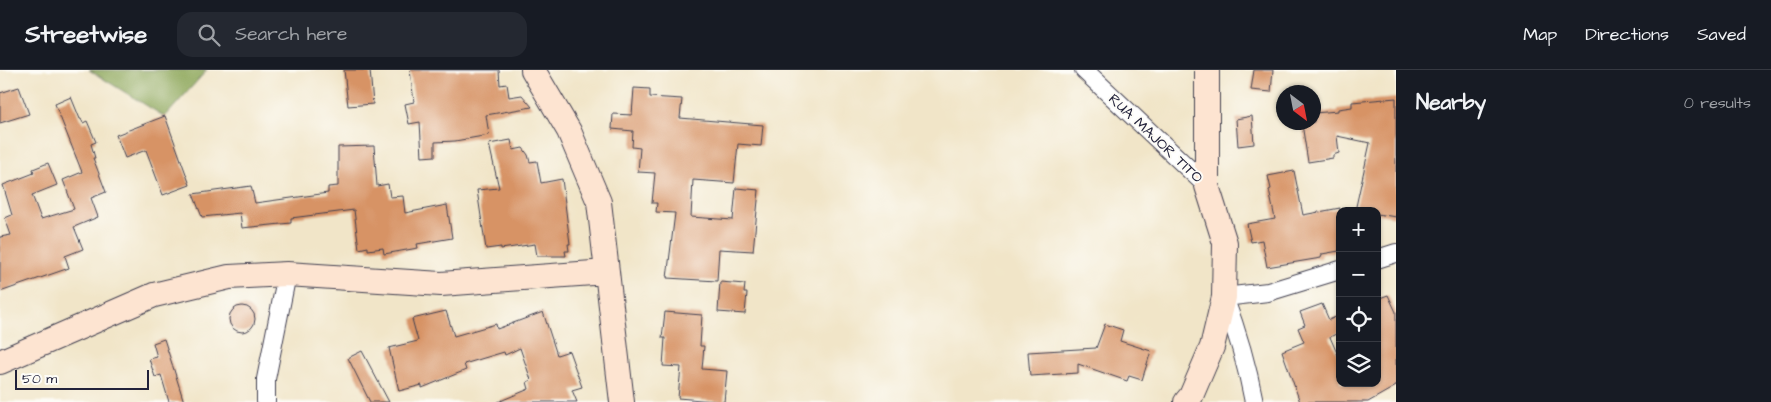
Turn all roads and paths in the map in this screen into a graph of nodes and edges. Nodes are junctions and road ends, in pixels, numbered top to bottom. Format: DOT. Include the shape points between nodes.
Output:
graph roads {
  1 [pos="533,70"];
  2 [pos="1084,70"];
  3 [pos="1208,70"];
  4 [pos="1207,186"];
  5 [pos="1396,253"];
  6 [pos="1381,258"];
  7 [pos="1336,271"];
  8 [pos="607,272"];
  9 [pos="287,274"];
  10 [pos="1224,297"];
  11 [pos="0,362"];
  12 [pos="266,402"];
  13 [pos="622,402"];
  14 [pos="1186,402"];
  15 [pos="1254,402"];
  1 -- 8 [label="main road" via="568,131 599,202"];
  2 -- 4 [label="street, RUA MAJOR TITO"];
  3 -- 4 [label="main road"];
  4 -- 10 [label="main road" via="1225,243"];
  5 -- 6 [label="street"];
  7 -- 10 [label="street" via="1268,292"];
  8 -- 9 [label="main road" via="441,284"];
  8 -- 13 [label="main road"];
  9 -- 11 [label="main road" via="229,277 154,295"];
  9 -- 12 [label="street" via="266,379"];
  10 -- 14 [label="main road" via="1212,347"];
  10 -- 15 [label="street" via="1247,363"];
}
